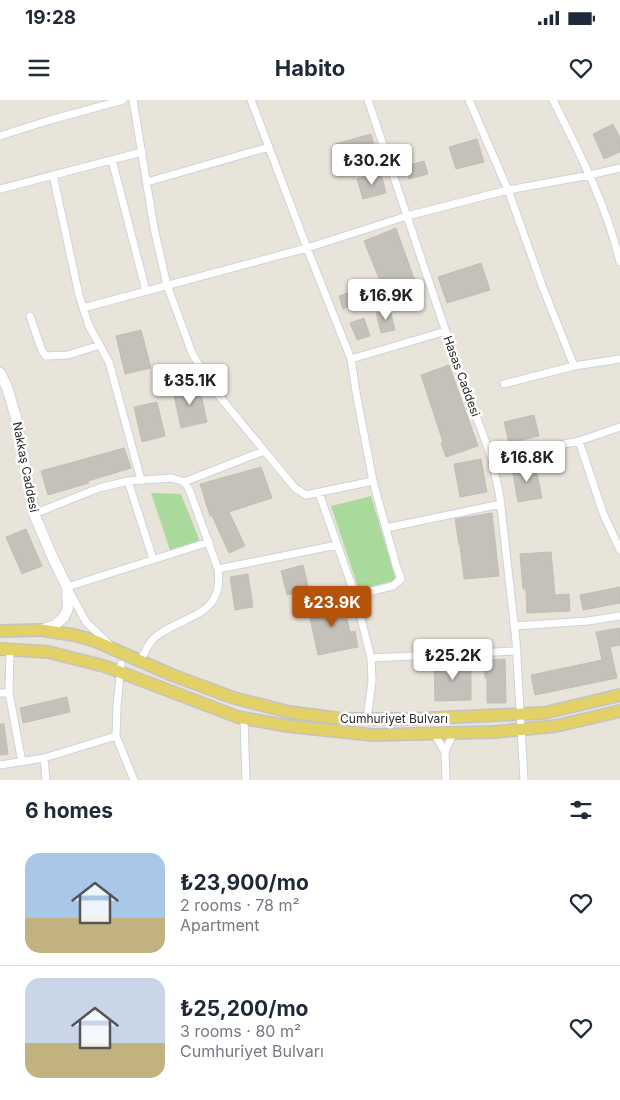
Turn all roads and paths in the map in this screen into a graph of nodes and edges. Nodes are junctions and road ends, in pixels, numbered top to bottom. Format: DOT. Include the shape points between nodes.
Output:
graph roads {
  1 [pos="123,100"];
  2 [pos="133,100"];
  3 [pos="251,100"];
  4 [pos="368,100"];
  5 [pos="469,100"];
  6 [pos="553,100"];
  7 [pos="0,136"];
  8 [pos="269,147"];
  9 [pos="142,152"];
  10 [pos="112,160"];
  11 [pos="620,168"];
  12 [pos="53,175"];
  13 [pos="590,175"];
  14 [pos="147,182"];
  15 [pos="0,189"];
  16 [pos="508,190"];
  17 [pos="407,216"];
  18 [pos="307,248"];
  19 [pos="620,262"];
  20 [pos="167,285"];
  21 [pos="146,291"];
  22 [pos="83,308"];
  23 [pos="30,316"];
  24 [pos="446,331"];
  25 [pos="100,344"];
  26 [pos="352,359"];
  27 [pos="620,359"];
  28 [pos="574,366"];
  29 [pos="0,373"];
  30 [pos="504,384"];
  31 [pos="620,427"];
  32 [pos="579,441"];
  33 [pos="264,451"];
  34 [pos="492,459"];
  35 [pos="142,480"];
  36 [pos="128,481"];
  37 [pos="373,481"];
  38 [pos="184,482"];
  39 [pos="320,493"];
  40 [pos="501,504"];
  41 [pos="34,514"];
  42 [pos="386,528"];
  43 [pos="209,542"];
  44 [pos="337,545"];
  45 [pos="619,546"];
  46 [pos="153,559"];
  47 [pos="218,569"];
  48 [pos="68,587"];
  49 [pos="354,595"];
  50 [pos="620,616"];
  51 [pos="515,626"];
  52 [pos="41,630"];
  53 [pos="0,631"];
  54 [pos="67,634"];
  55 [pos="5,649"];
  56 [pos="118,651"];
  57 [pos="517,651"];
  58 [pos="59,655"];
  59 [pos="371,658"];
  60 [pos="140,661"];
  61 [pos="120,668"];
  62 [pos="0,693"];
  63 [pos="9,693"];
  64 [pos="620,695"];
  65 [pos="620,711"];
  66 [pos="520,714"];
  67 [pos="450,717"];
  68 [pos="244,718"];
  69 [pos="434,718"];
  70 [pos="367,719"];
  71 [pos="520,729"];
  72 [pos="434,733"];
  73 [pos="453,733"];
  74 [pos="116,736"];
  75 [pos="445,752"];
  76 [pos="44,758"];
  77 [pos="22,762"];
  78 [pos="0,766"];
  79 [pos="46,780"];
  80 [pos="134,780"];
  81 [pos="246,780"];
  82 [pos="446,780"];
  83 [pos="524,780"];
  1 -- 7 [label="street"];
  2 -- 9 [label="street"];
  3 -- 8 [label="street"];
  4 -- 17 [label="street, Hasas Caddesi"];
  5 -- 16 [label="street"];
  6 -- 13 [label="street"];
  8 -- 14 [label="street"];
  8 -- 18 [label="street"];
  9 -- 10 [label="street"];
  9 -- 14 [label="street"];
  10 -- 12 [label="street"];
  10 -- 21 [label="street"];
  11 -- 13 [label="street"];
  12 -- 15 [label="street"];
  12 -- 22 [label="street"];
  13 -- 16 [label="street"];
  13 -- 19 [label="street" via="614,235"];
  14 -- 20 [label="street"];
  16 -- 17 [label="street"];
  16 -- 28 [label="street"];
  17 -- 18 [label="street"];
  17 -- 24 [label="street, Hasas Caddesi"];
  18 -- 20 [label="street"];
  18 -- 26 [label="street"];
  20 -- 21 [label="street"];
  20 -- 33 [label="street" via="192,353 211,386"];
  21 -- 22 [label="street"];
  22 -- 25 [label="street"];
  23 -- 25 [label="street" via="46,356 68,355"];
  24 -- 26 [label="street"];
  24 -- 34 [label="street, Hasas Caddesi"];
  25 -- 35 [label="street"];
  26 -- 37 [label="street"];
  27 -- 28 [label="street"];
  28 -- 30 [label="street"];
  29 -- 41 [label="street, Nakkaş Caddesi" via="17,421"];
  31 -- 32 [label="street"];
  32 -- 34 [label="street"];
  32 -- 45 [label="street" via="603,513"];
  33 -- 38 [label="street"];
  33 -- 39 [label="street" via="295,488 306,495"];
  34 -- 40 [label="street, Hasas Caddesi"];
  35 -- 36 [label="street"];
  35 -- 38 [label="street" via="172,478"];
  36 -- 41 [label="street" via="99,488"];
  36 -- 46 [label="street"];
  37 -- 39 [label="street"];
  37 -- 42 [label="street"];
  38 -- 43 [label="street"];
  39 -- 44 [label="street"];
  40 -- 42 [label="street"];
  40 -- 51 [label="street, Hasas Caddesi"];
  41 -- 48 [label="street, Nakkaş Caddesi"];
  42 -- 49 [label="street" via="401,579 393,586"];
  43 -- 46 [label="street"];
  43 -- 47 [label="street"];
  44 -- 47 [label="street"];
  44 -- 49 [label="street"];
  46 -- 48 [label="street"];
  47 -- 60 [label="street" via="220,583 209,608 160,633 149,643"];
  48 -- 52 [label="street" via="68,608 64,617 55,625"];
  48 -- 56 [label="street" via="86,622"];
  49 -- 59 [label="street"];
  50 -- 51 [label="street"];
  51 -- 57 [label="street, Hasas Caddesi"];
  52 -- 53 [label="main road, Cumhuriyet Bulvarı"];
  52 -- 54 [label="main road, Cumhuriyet Bulvarı"];
  54 -- 56 [label="main road, Cumhuriyet Bulvarı"];
  54 -- 58 [label="main road" via="54,638 52,647"];
  55 -- 58 [label="main road, Cumhuriyet Bulvarı"];
  55 -- 63 [label="street"];
  56 -- 60 [label="main road, Cumhuriyet Bulvarı"];
  56 -- 61 [label="main road" via="122,658"];
  57 -- 59 [label="street"];
  57 -- 66 [label="street, Hasas Caddesi"];
  58 -- 61 [label="main road, Cumhuriyet Bulvarı"];
  59 -- 70 [label="street" via="372,681"];
  60 -- 70 [label="main road, Cumhuriyet Bulvarı" via="234,698 289,712"];
  61 -- 68 [label="main road, Cumhuriyet Bulvarı"];
  61 -- 74 [label="street"];
  62 -- 63 [label="street"];
  63 -- 77 [label="street"];
  64 -- 66 [label="main road, Cumhuriyet Bulvarı" via="544,713"];
  65 -- 71 [label="main road, Cumhuriyet Bulvarı" via="556,726"];
  66 -- 67 [label="main road, Cumhuriyet Bulvarı"];
  66 -- 71 [label="street, Hasas Caddesi"];
  67 -- 69 [label="main road, Cumhuriyet Bulvarı"];
  67 -- 73 [label="main road" via="456,727"];
  68 -- 72 [label="main road, Cumhuriyet Bulvarı" via="287,726 373,734"];
  68 -- 81 [label="street"];
  69 -- 70 [label="main road, Cumhuriyet Bulvarı"];
  69 -- 72 [label="main road" via="430,725"];
  71 -- 73 [label="main road, Cumhuriyet Bulvarı"];
  71 -- 83 [label="street, Hasas Caddesi"];
  72 -- 73 [label="main road, Cumhuriyet Bulvarı"];
  72 -- 75 [label="street"];
  73 -- 75 [label="street"];
  74 -- 76 [label="street"];
  74 -- 80 [label="street"];
  75 -- 82 [label="street"];
  76 -- 77 [label="street"];
  76 -- 79 [label="street"];
  77 -- 78 [label="street"];
}
